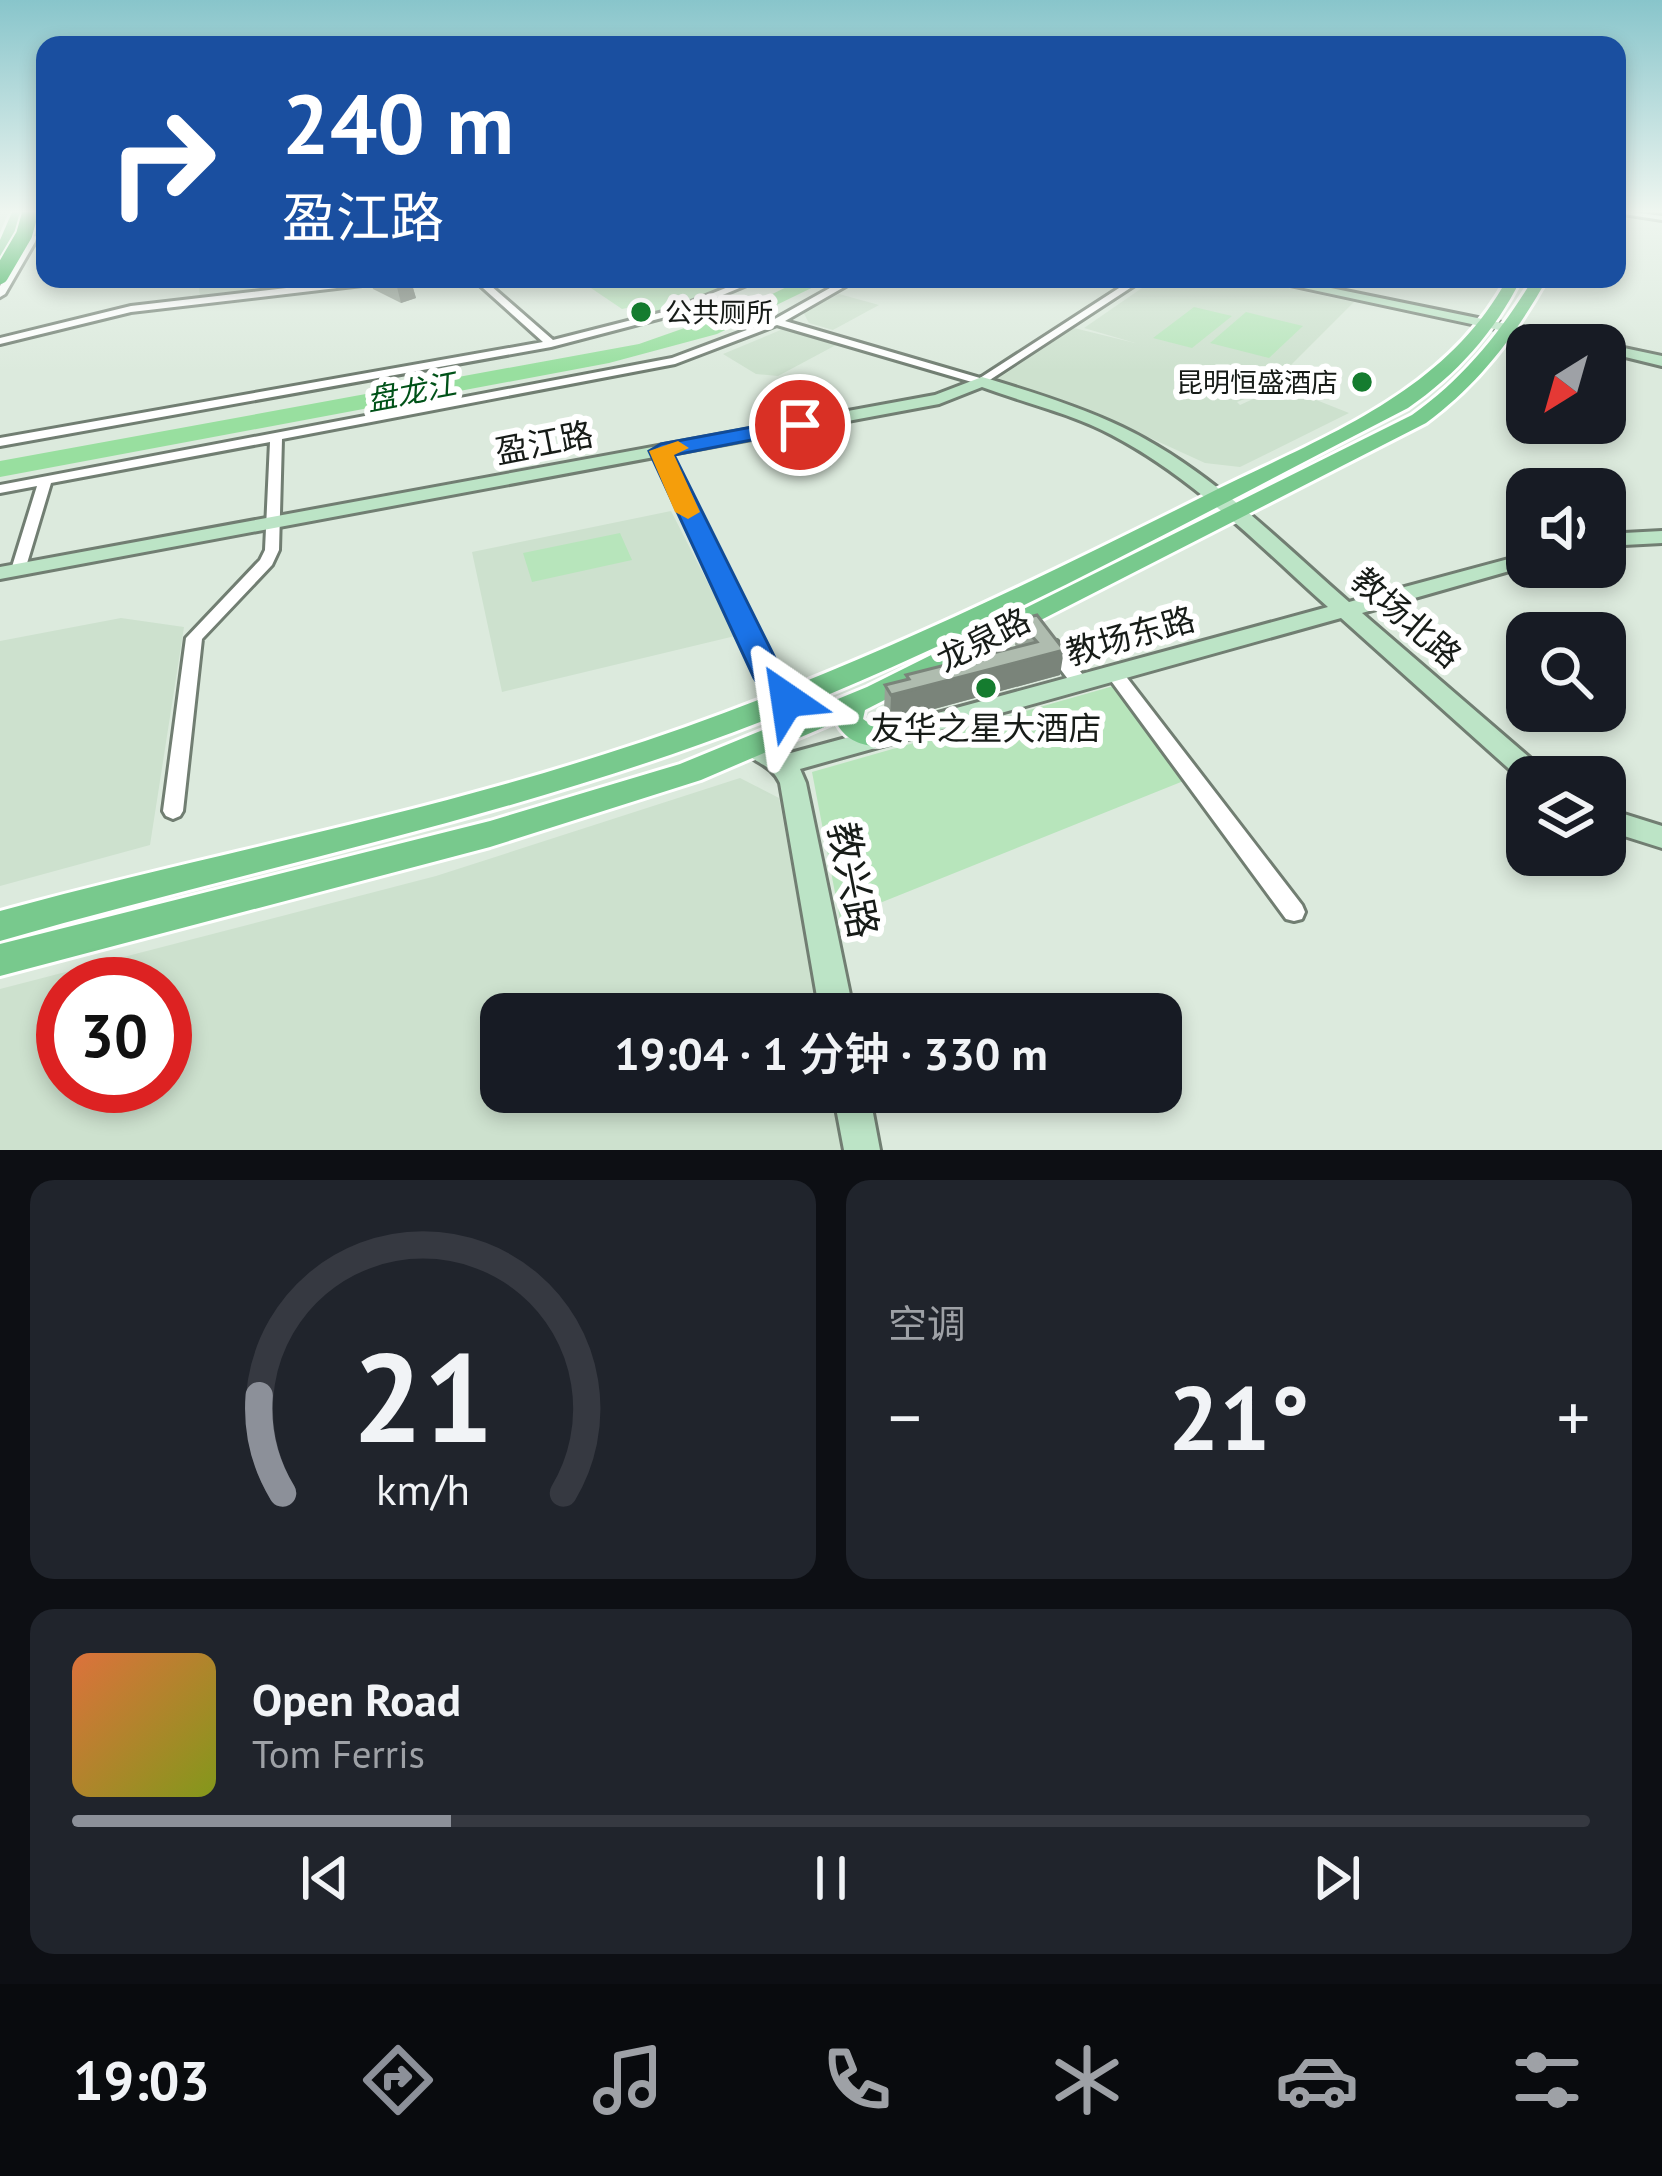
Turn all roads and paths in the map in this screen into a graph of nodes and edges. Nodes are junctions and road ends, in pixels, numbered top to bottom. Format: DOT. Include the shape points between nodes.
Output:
graph roads {
  1 [pos="20,264"];
  2 [pos="311,288"];
  3 [pos="488,288"];
  4 [pos="734,288"];
  5 [pos="837,288"];
  6 [pos="1125,288"];
  7 [pos="1312,288"];
  8 [pos="1509,288"];
  9 [pos="1535,288"];
  10 [pos="0,294"];
  11 [pos="777,322"];
  12 [pos="1488,324"];
  13 [pos="1514,324"];
  14 [pos="1506,327"];
  15 [pos="1506,336"];
  16 [pos="0,342"];
  17 [pos="551,344"];
  18 [pos="1626,353"];
  19 [pos="1662,361"];
  20 [pos="982,382"];
  21 [pos="276,438"];
  22 [pos="0,442"];
  23 [pos="661,451"];
  24 [pos="45,481"];
  25 [pos="0,489"];
  26 [pos="1223,505"];
  27 [pos="273,523"];
  28 [pos="1662,537"];
  29 [pos="1626,539"];
  30 [pos="1506,566"];
  31 [pos="9,572"];
  32 [pos="1344,609"];
  33 [pos="1023,619"];
  34 [pos="1115,674"];
  35 [pos="1081,683"];
  36 [pos="787,700"];
  37 [pos="854,704"];
  38 [pos="883,736"];
  39 [pos="754,747"];
  40 [pos="1511,756"];
  41 [pos="784,764"];
  42 [pos="173,811"];
  43 [pos="1626,826"];
  44 [pos="1662,837"];
  45 [pos="1294,912"];
  46 [pos="0,926"];
  47 [pos="0,960"];
  48 [pos="833,993"];
  49 [pos="855,1113"];
  50 [pos="862,1150"];
  1 -- 10 [label="street"];
  2 -- 16 [label="street" via="131,309"];
  3 -- 17 [label="street"];
  4 -- 17 [label="street"];
  5 -- 11 [label="street"];
  6 -- 20 [label="street, 盈江路"];
  7 -- 12 [label="street"];
  8 -- 12 [label="main road, 龙泉路"];
  9 -- 13 [label="main road, 龙泉路"];
  11 -- 20 [label="street"];
  11 -- 21 [label="street" via="662,364"];
  12 -- 14 [label="street"];
  12 -- 26 [label="main road, 龙泉路" via="1429,386"];
  15 -- 26 [label="main road, 龙泉路" via="1470,382 1419,419"];
  17 -- 22 [label="street"];
  18 -- 19 [label="street"];
  20 -- 23 [label="street, 盈江路" via="939,399"];
  20 -- 26 [label="street, 教场北路" via="1114,429"];
  21 -- 24 [label="street"];
  21 -- 27 [label="street"];
  23 -- 27 [label="street, 盈江路"];
  23 -- 36 [label="street"];
  24 -- 25 [label="street"];
  24 -- 31 [label="street"];
  26 -- 32 [label="street, 教场北路"];
  26 -- 33 [label="main road, 龙泉路"];
  26 -- 36 [label="main road, 龙泉路"];
  27 -- 31 [label="street, 盈江路"];
  27 -- 42 [label="street" via="267,562 194,638"];
  28 -- 29 [label="street"];
  30 -- 32 [label="street, 教场东路"];
  32 -- 34 [label="street, 教场东路"];
  32 -- 40 [label="street, 教场北路"];
  33 -- 35 [label="street"];
  33 -- 37 [label="main road, 龙泉路"];
  34 -- 35 [label="street, 教场东路"];
  34 -- 45 [label="street"];
  35 -- 38 [label="street, 教场东路"];
  36 -- 46 [label="main road, 龙泉路" via="589,772"];
  37 -- 38 [label="main road" via="851,725"];
  37 -- 39 [label="main road, 龙泉路"];
  38 -- 41 [label="street, 教场东路"];
  39 -- 41 [label="street"];
  39 -- 47 [label="main road, 龙泉路" via="490,834"];
  41 -- 48 [label="street, 教兴路"];
  43 -- 44 [label="street"];
  49 -- 50 [label="street"];
}
